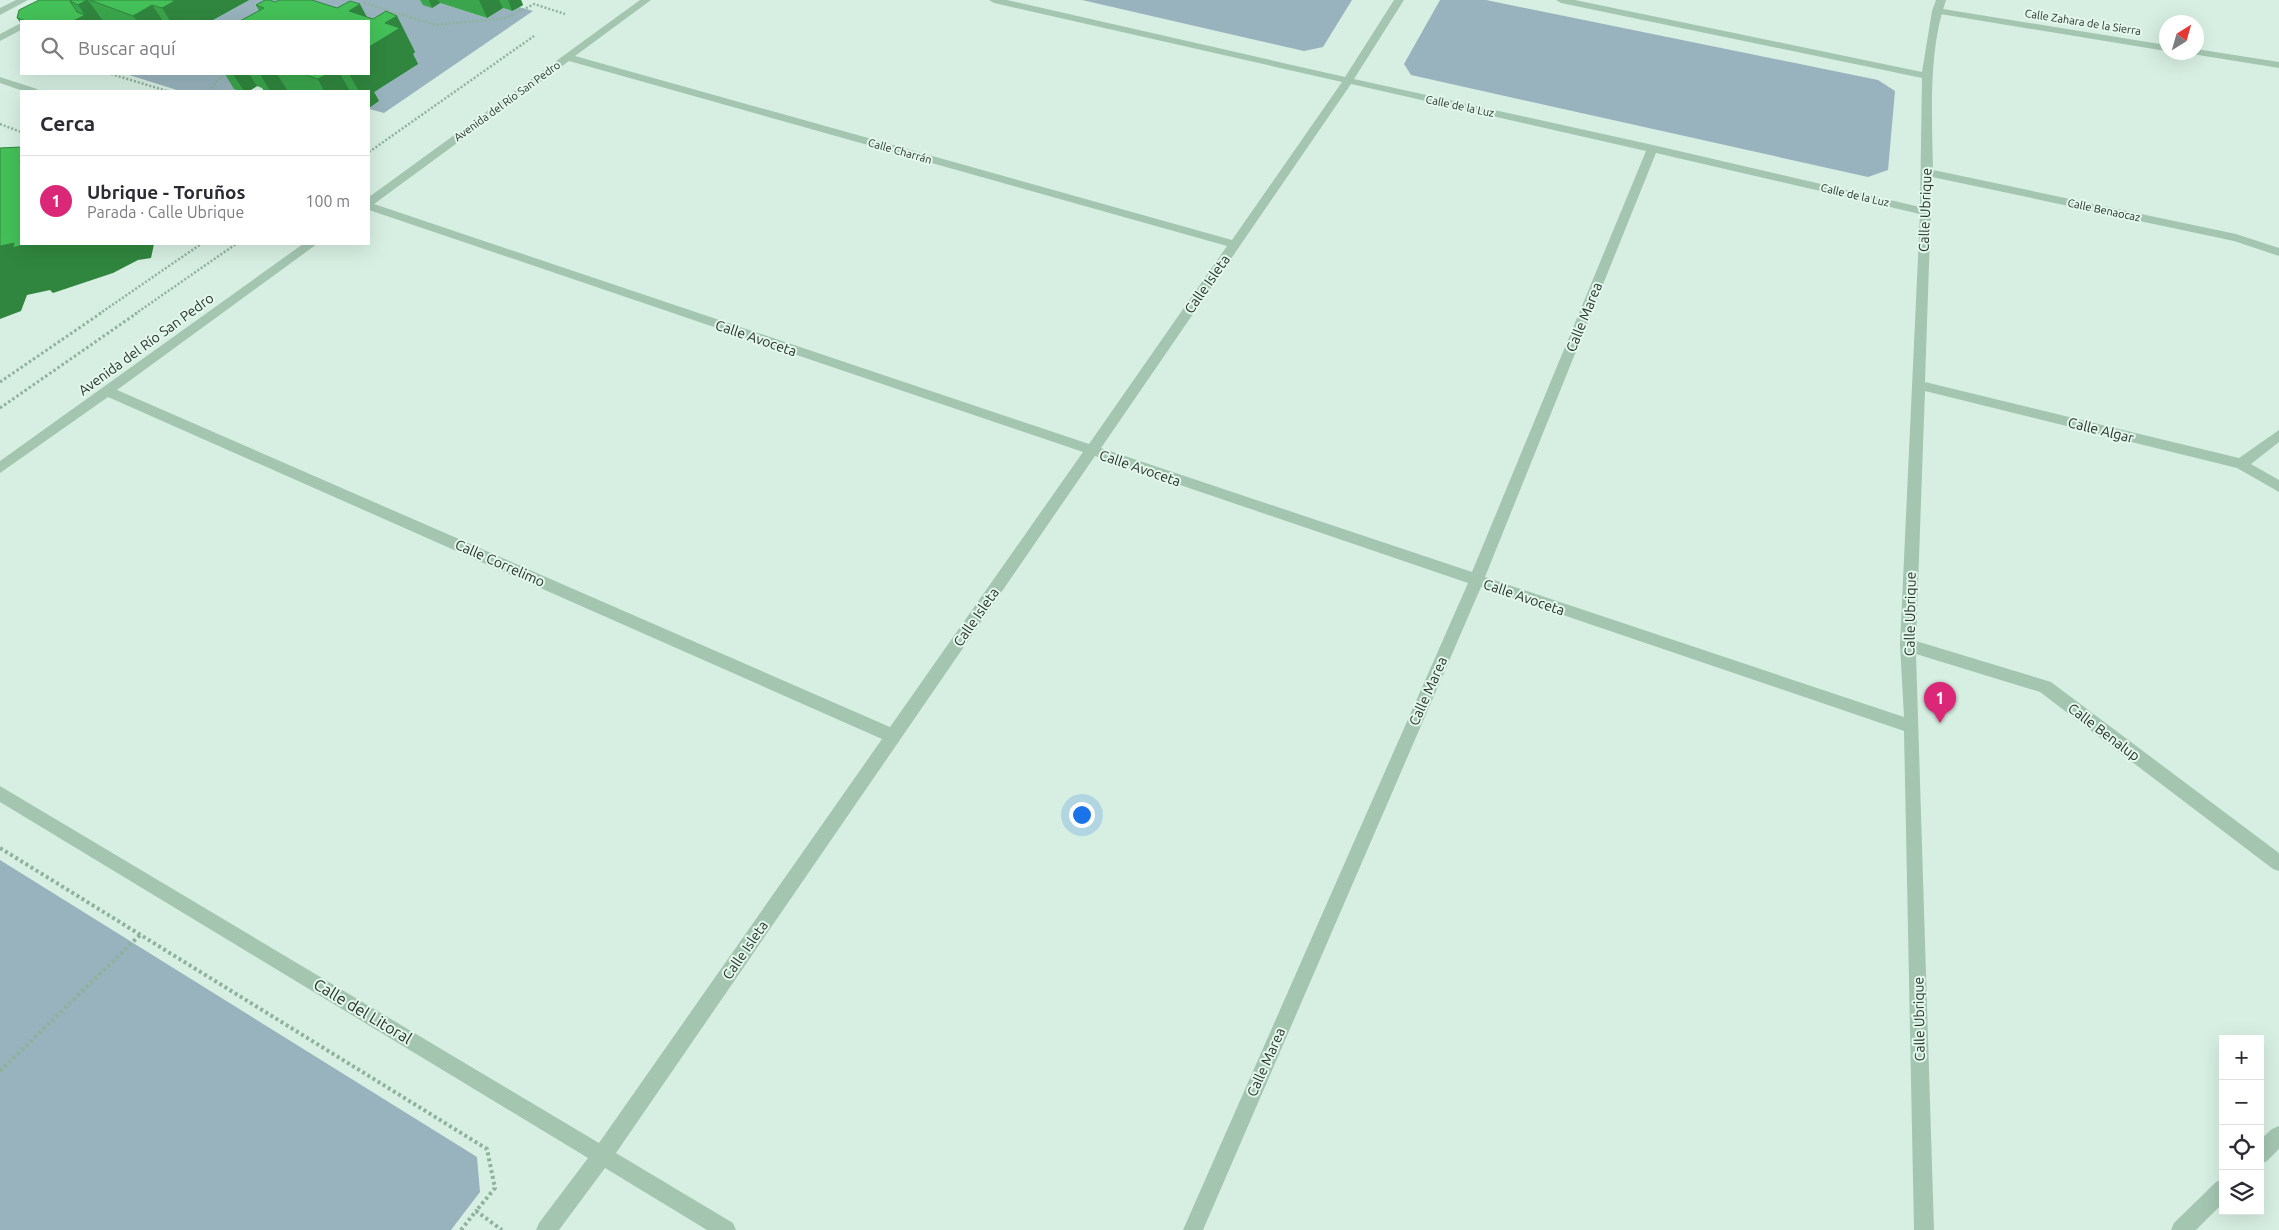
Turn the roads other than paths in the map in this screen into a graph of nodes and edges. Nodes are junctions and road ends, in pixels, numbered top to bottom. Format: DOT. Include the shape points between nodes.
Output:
graph roads {
  1 [pos="23,0"];
  2 [pos="646,0"];
  3 [pos="994,0"];
  4 [pos="1399,0"];
  5 [pos="1561,0"];
  6 [pos="1939,6"];
  7 [pos="0,12"];
  8 [pos="20,27"];
  9 [pos="0,38"];
  10 [pos="2159,47"];
  11 [pos="2204,53"];
  12 [pos="566,57"];
  13 [pos="2279,65"];
  14 [pos="1927,76"];
  15 [pos="0,80"];
  16 [pos="1347,82"];
  17 [pos="29,90"];
  18 [pos="1653,148"];
  19 [pos="1927,172"];
  20 [pos="370,201"];
  21 [pos="370,206"];
  22 [pos="1925,212"];
  23 [pos="1234,244"];
  24 [pos="309,245"];
  25 [pos="2279,252"];
  26 [pos="1919,385"];
  27 [pos="107,391"];
  28 [pos="2279,435"];
  29 [pos="1090,451"];
  30 [pos="2241,464"];
  31 [pos="0,468"];
  32 [pos="2279,487"];
  33 [pos="1476,580"];
  34 [pos="1908,645"];
  35 [pos="1912,727"];
  36 [pos="893,736"];
  37 [pos="0,793"];
  38 [pos="2279,863"];
  39 [pos="2279,1136"];
  40 [pos="2264,1150"];
  41 [pos="602,1156"];
  42 [pos="2219,1194"];
  43 [pos="546,1230"];
  44 [pos="726,1230"];
  45 [pos="1193,1230"];
  46 [pos="1924,1230"];
  47 [pos="2180,1230"];
  1 -- 7 [label="street"];
  2 -- 12 [label="street, Avenida del Río San Pedro"];
  3 -- 16 [label="street, Calle de la Luz"];
  4 -- 16 [label="street, Calle Isleta"];
  5 -- 14 [label="street"];
  6 -- 10 [label="street, Calle Zahara de la Sierra"];
  6 -- 14 [label="street, Calle Ubrique"];
  8 -- 9 [label="street"];
  11 -- 13 [label="street"];
  12 -- 20 [label="street, Avenida del Río San Pedro"];
  12 -- 23 [label="street, Calle Charrán"];
  14 -- 19 [label="street, Calle Ubrique"];
  15 -- 17 [label="street"];
  16 -- 18 [label="street, Calle de la Luz"];
  16 -- 23 [label="street, Calle Isleta"];
  18 -- 22 [label="street, Calle de la Luz"];
  18 -- 33 [label="street, Calle Marea"];
  19 -- 22 [label="street, Calle Ubrique"];
  19 -- 25 [label="street, Calle Benaocaz" via="2236,238"];
  21 -- 29 [label="street, Calle Avoceta"];
  22 -- 26 [label="street, Calle Ubrique"];
  23 -- 29 [label="street, Calle Isleta"];
  24 -- 27 [label="street, Avenida del Río San Pedro"];
  26 -- 30 [label="street, Calle Algar"];
  26 -- 34 [label="street, Calle Ubrique"];
  27 -- 31 [label="street, Avenida del Río San Pedro"];
  27 -- 36 [label="street, Calle Correlimo"];
  28 -- 30 [label="street"];
  29 -- 33 [label="street, Calle Avoceta"];
  29 -- 36 [label="street, Calle Isleta"];
  30 -- 32 [label="street, Calle Algar"];
  33 -- 35 [label="street, Calle Avoceta"];
  33 -- 45 [label="street, Calle Marea"];
  34 -- 35 [label="street, Calle Ubrique"];
  34 -- 38 [label="street, Calle Benalup" via="2045,687"];
  35 -- 46 [label="street, Calle Ubrique"];
  36 -- 41 [label="street, Calle Isleta"];
  37 -- 41 [label="street, Calle del Litoral"];
  39 -- 40 [label="street"];
  41 -- 43 [label="street, Calle Isleta"];
  41 -- 44 [label="street, Calle del Litoral"];
  42 -- 47 [label="street"];
}
